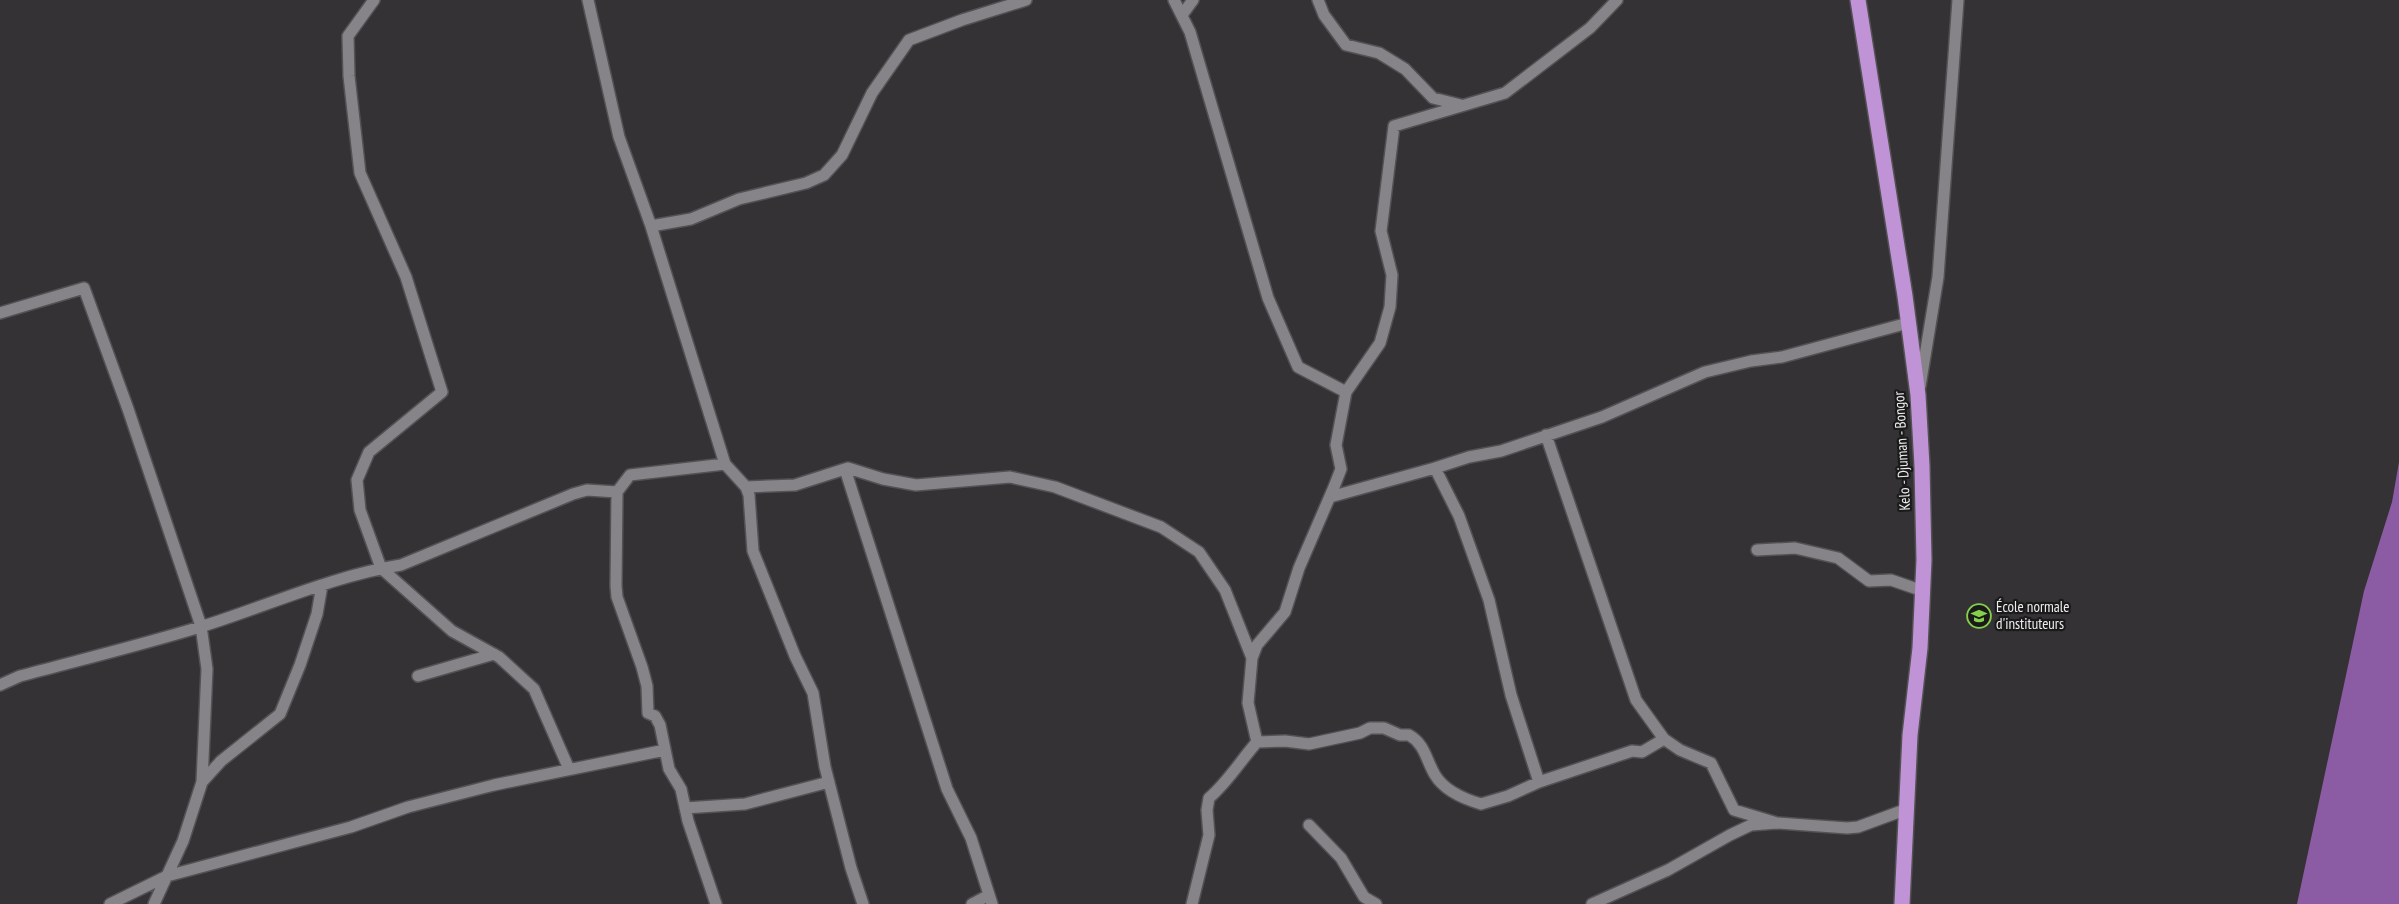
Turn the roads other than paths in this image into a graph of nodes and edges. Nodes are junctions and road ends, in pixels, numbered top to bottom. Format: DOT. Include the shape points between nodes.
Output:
graph roads {
  1 [pos="374,0"];
  2 [pos="588,0"];
  3 [pos="1026,0"];
  4 [pos="1174,0"];
  5 [pos="1193,0"];
  6 [pos="1318,0"];
  7 [pos="1617,0"];
  8 [pos="1858,0"];
  9 [pos="1958,0"];
  10 [pos="1182,16"];
  11 [pos="1463,105"];
  12 [pos="651,226"];
  13 [pos="0,313"];
  14 [pos="1908,323"];
  15 [pos="1346,392"];
  16 [pos="1918,395"];
  17 [pos="1546,435"];
  18 [pos="726,464"];
  19 [pos="1435,468"];
  20 [pos="845,469"];
  21 [pos="746,487"];
  22 [pos="616,492"];
  23 [pos="1330,496"];
  24 [pos="1757,550"];
  25 [pos="381,568"];
  26 [pos="322,585"];
  27 [pos="1923,591"];
  28 [pos="201,626"];
  29 [pos="494,654"];
  30 [pos="1252,658"];
  31 [pos="418,676"];
  32 [pos="0,685"];
  33 [pos="1664,739"];
  34 [pos="1257,742"];
  35 [pos="665,750"];
  36 [pos="569,770"];
  37 [pos="202,782"];
  38 [pos="829,782"];
  39 [pos="1539,782"];
  40 [pos="685,808"];
  41 [pos="1907,809"];
  42 [pos="1777,823"];
  43 [pos="1309,825"];
  44 [pos="168,876"];
  45 [pos="990,899"];
  46 [pos="110,904"];
  47 [pos="154,904"];
  48 [pos="716,904"];
  49 [pos="863,904"];
  50 [pos="972,904"];
  51 [pos="1192,904"];
  52 [pos="1376,904"];
  53 [pos="1592,904"];
  54 [pos="1902,904"];
  1 -- 25 [label="street" via="348,36 360,173 406,278 442,392 369,452 357,480 360,510"];
  2 -- 12 [label="street" via="619,138"];
  3 -- 12 [label="street" via="909,40 872,94 842,155 824,175 806,183 740,199 691,219"];
  4 -- 10 [label="street"];
  5 -- 10 [label="street"];
  6 -- 11 [label="street" via="1324,15 1346,45 1379,53 1405,69 1433,98"];
  7 -- 11 [label="street" via="1590,28 1505,93"];
  8 -- 14 [label="highway, Kelo - Djuman - Bongor"];
  9 -- 16 [label="street" via="1938,277"];
  10 -- 15 [label="street" via="1190,32 1268,298 1298,367"];
  11 -- 15 [label="street" via="1394,126 1380,231 1392,276 1390,307 1380,343"];
  12 -- 18 [label="street"];
  13 -- 28 [label="street" via="84,288"];
  14 -- 16 [label="highway, Kelo - Djuman - Bongor"];
  14 -- 17 [label="street" via="1782,357 1705,372 1602,417"];
  15 -- 23 [label="street" via="1336,445 1341,469"];
  16 -- 27 [label="highway, Kelo - Djuman - Bongor" via="1923,475"];
  17 -- 19 [label="street" via="1501,451"];
  17 -- 33 [label="street" via="1636,700"];
  18 -- 21 [label="street"];
  18 -- 22 [label="street" via="630,476"];
  19 -- 23 [label="street"];
  19 -- 39 [label="street" via="1459,516 1489,600 1510,695"];
  20 -- 21 [label="street" via="795,485"];
  20 -- 30 [label="street" via="916,485 1010,477 1055,487 1161,527 1199,552 1220,582"];
  20 -- 45 [label="street" via="947,789 972,838"];
  21 -- 38 [label="street" via="751,502 753,551 812,693"];
  22 -- 25 [label="street" via="587,490 573,494 401,565"];
  22 -- 35 [label="street" via="617,597 642,667 647,686 648,713 655,716 660,725"];
  23 -- 30 [label="street" via="1299,568 1285,612 1257,646"];
  24 -- 27 [label="street" via="1795,548 1838,558 1869,582 1891,580"];
  25 -- 26 [label="street"];
  25 -- 29 [label="street" via="452,630"];
  26 -- 28 [label="street"];
  26 -- 37 [label="street" via="317,614 280,714 221,761"];
  27 -- 41 [label="highway, Kelo - Djuman - Bongor"];
  28 -- 32 [label="street" via="20,676"];
  28 -- 37 [label="street" via="207,669"];
  29 -- 31 [label="street"];
  29 -- 36 [label="street" via="534,689"];
  30 -- 34 [label="street" via="1248,703"];
  33 -- 39 [label="street" via="1642,752 1632,751"];
  33 -- 42 [label="street" via="1680,750 1711,763 1734,810"];
  34 -- 39 [label="street" via="1309,744 1370,728 1384,728 1414,738 1444,786 1475,802 1493,801"];
  34 -- 51 [label="street" via="1209,798 1209,835"];
  35 -- 36 [label="street"];
  35 -- 40 [label="street"];
  36 -- 44 [label="street" via="408,806 351,827"];
  37 -- 44 [label="street" via="194,812"];
  38 -- 40 [label="street" via="745,804"];
  38 -- 49 [label="street"];
  40 -- 48 [label="street"];
  41 -- 42 [label="street" via="1847,828"];
  41 -- 54 [label="highway, Kelo - Djuman - Bongor"];
  42 -- 53 [label="street" via="1740,829 1668,870"];
  43 -- 52 [label="street" via="1341,858 1364,897"];
  44 -- 46 [label="street"];
  44 -- 47 [label="street"];
  45 -- 50 [label="street"];
}
